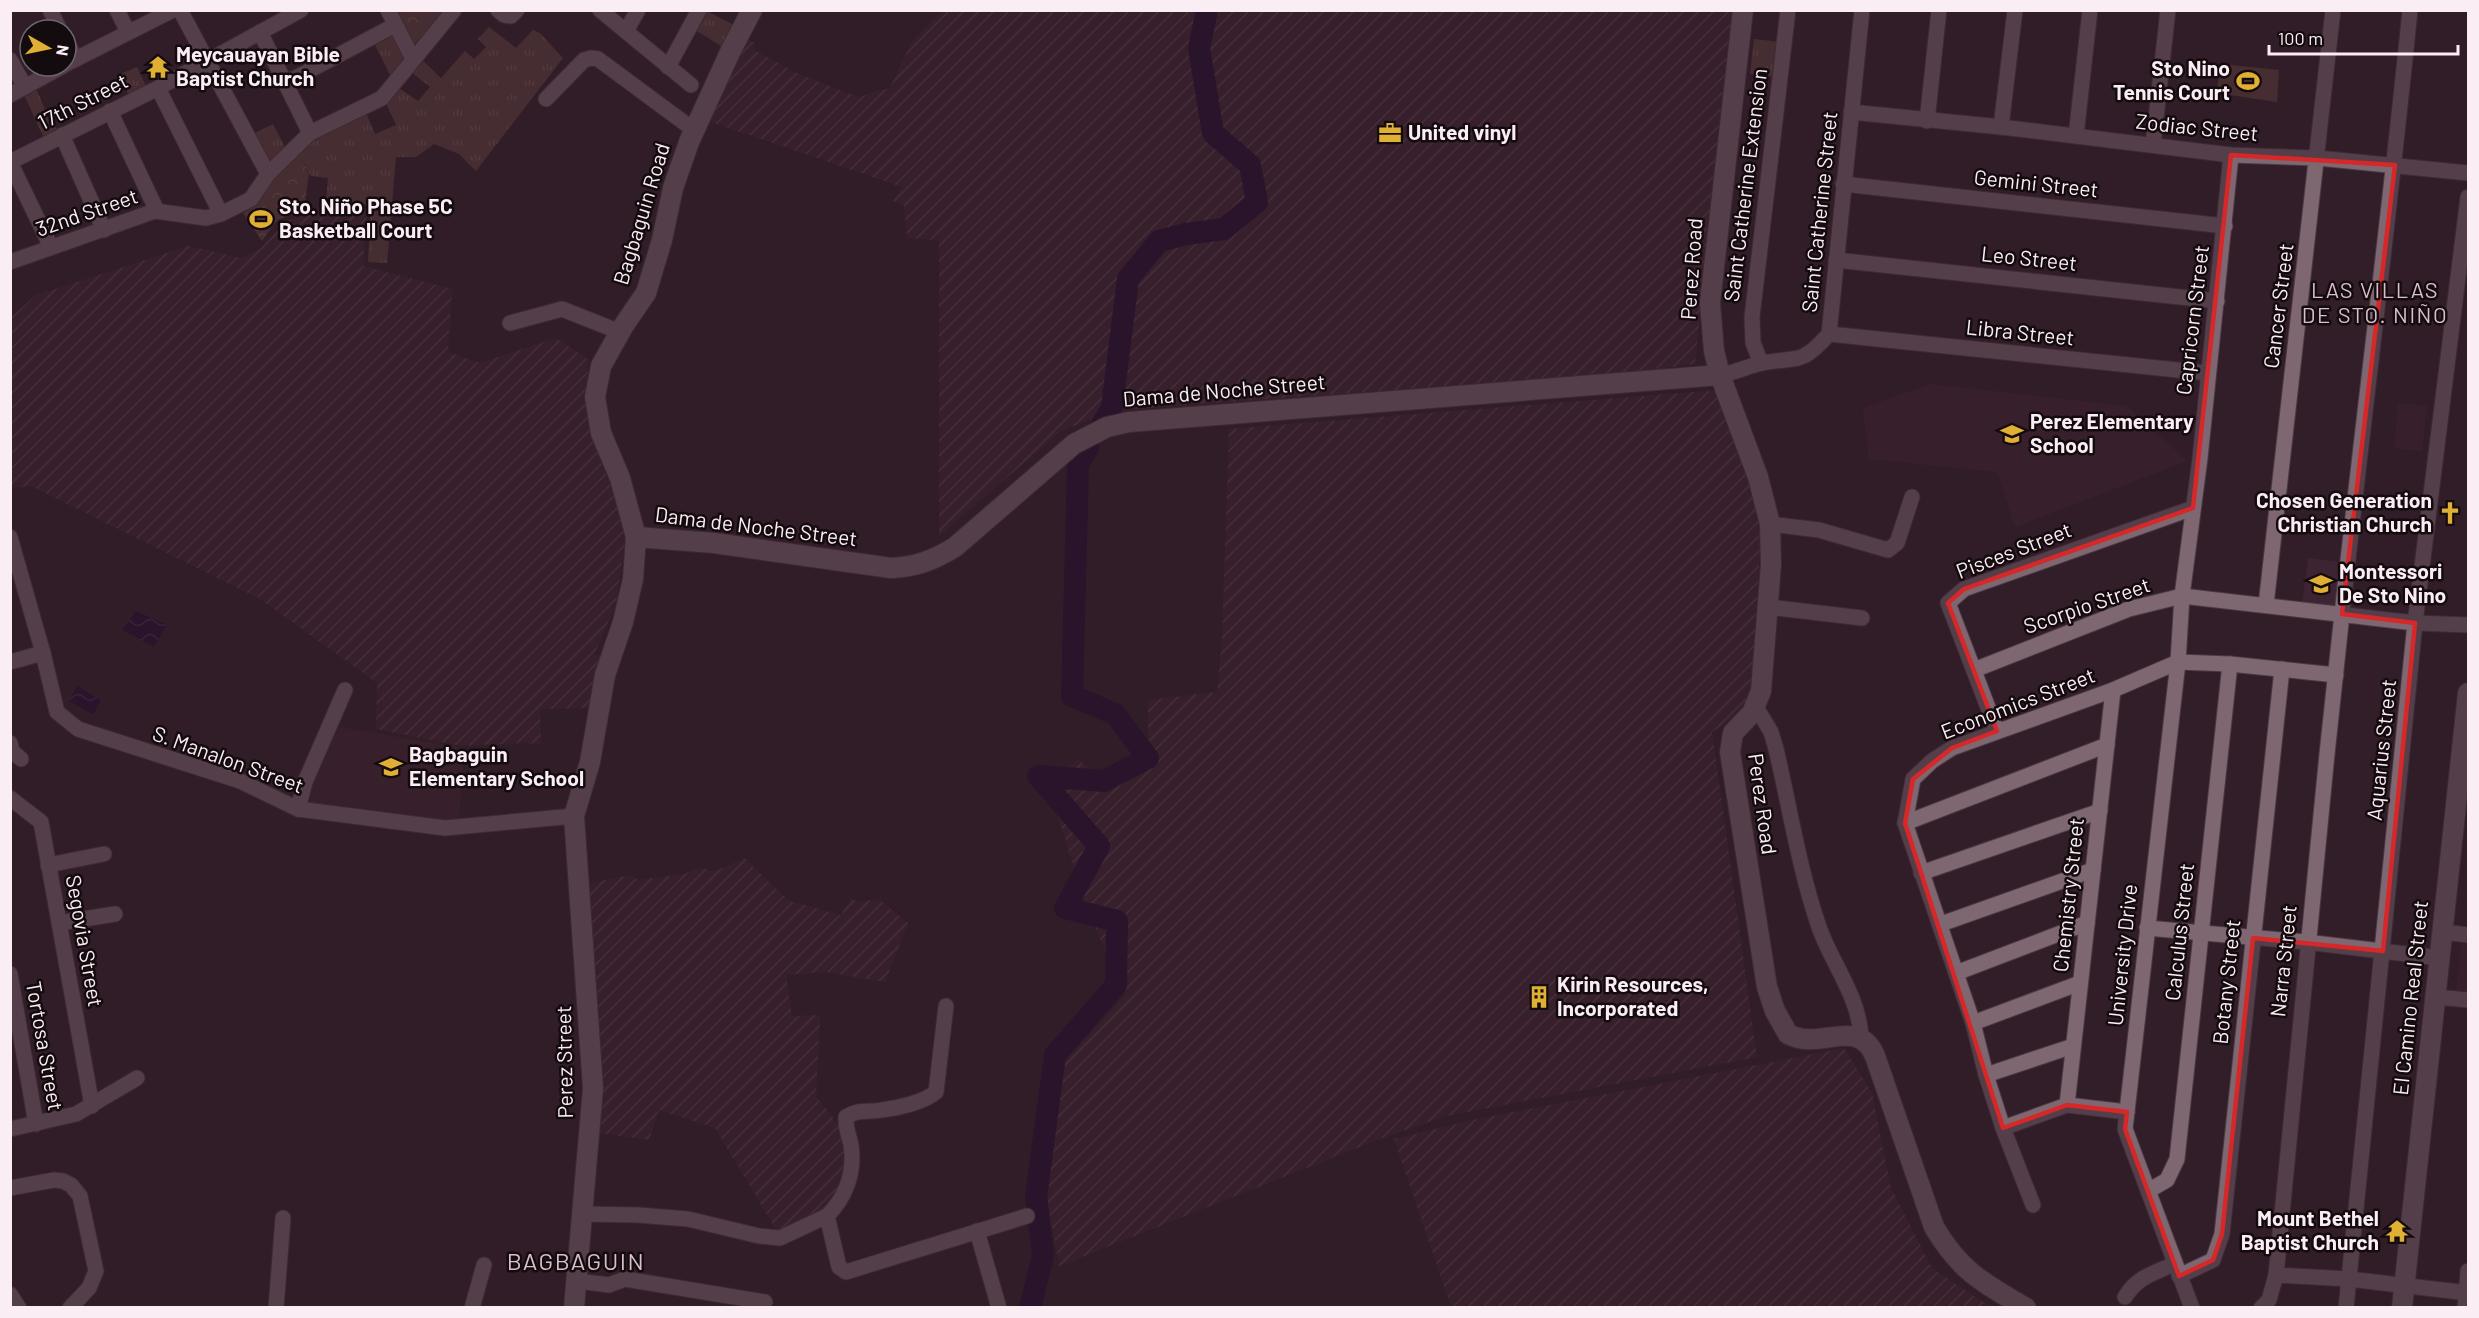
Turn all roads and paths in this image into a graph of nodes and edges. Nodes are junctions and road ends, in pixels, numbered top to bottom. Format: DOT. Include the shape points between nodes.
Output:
graph roads {
  1 [pos="117,10"];
  2 [pos="172,10"];
  3 [pos="180,10"];
  4 [pos="301,10"];
  5 [pos="388,10"];
  6 [pos="454,10"];
  7 [pos="498,10"];
  8 [pos="517,10"];
  9 [pos="600,10"];
  10 [pos="638,10"];
  11 [pos="699,10"];
  12 [pos="752,10"];
  13 [pos="1743,10"];
  14 [pos="1788,10"];
  15 [pos="1862,10"];
  16 [pos="1939,10"];
  17 [pos="2015,10"];
  18 [pos="2090,10"];
  19 [pos="2168,10"];
  20 [pos="2333,10"];
  21 [pos="2410,10"];
  22 [pos="394,25"];
  23 [pos="626,31"];
  24 [pos="128,32"];
  25 [pos="260,32"];
  26 [pos="78,58"];
  27 [pos="413,59"];
  28 [pos="10,60"];
  29 [pos="207,60"];
  30 [pos="668,67"];
  31 [pos="41,78"];
  32 [pos="286,83"];
  33 [pos="691,86"];
  34 [pos="25,87"];
  35 [pos="158,88"];
  36 [pos="10,95"];
  37 [pos="546,99"];
  38 [pos="110,111"];
  39 [pos="1851,112"];
  40 [pos="1927,121"];
  41 [pos="2001,127"];
  42 [pos="694,130"];
  43 [pos="310,133"];
  44 [pos="62,135"];
  45 [pos="2076,136"];
  46 [pos="2153,145"];
  47 [pos="2231,155"];
  48 [pos="2318,158"];
  49 [pos="10,162"];
  50 [pos="2395,165"];
  51 [pos="2469,173"];
  52 [pos="268,174"];
  53 [pos="1843,184"];
  54 [pos="2469,197"];
  55 [pos="157,211"];
  56 [pos="221,214"];
  57 [pos="2225,226"];
  58 [pos="104,230"];
  59 [pos="51,247"];
  60 [pos="1836,260"];
  61 [pos="10,262"];
  62 [pos="2217,300"];
  63 [pos="510,323"];
  64 [pos="620,332"];
  65 [pos="1829,334"];
  66 [pos="1761,363"];
  67 [pos="2207,373"];
  68 [pos="1720,375"];
  69 [pos="1912,497"];
  70 [pos="2193,508"];
  71 [pos="1770,524"];
  72 [pos="10,537"];
  73 [pos="636,537"];
  74 [pos="2182,597"];
  75 [pos="2266,605"];
  76 [pos="1768,607"];
  77 [pos="2342,614"];
  78 [pos="1862,618"];
  79 [pos="2415,623"];
  80 [pos="2469,625"];
  81 [pos="43,653"];
  82 [pos="10,662"];
  83 [pos="2178,662"];
  84 [pos="2230,664"];
  85 [pos="2282,669"];
  86 [pos="1974,670"];
  87 [pos="2336,675"];
  88 [pos="345,690"];
  89 [pos="2113,690"];
  90 [pos="2469,693"];
  91 [pos="1756,707"];
  92 [pos="1997,731"];
  93 [pos="10,744"];
  94 [pos="2107,746"];
  95 [pos="21,759"];
  96 [pos="10,798"];
  97 [pos="298,809"];
  98 [pos="2100,811"];
  99 [pos="574,816"];
  100 [pos="1905,823"];
  101 [pos="104,854"];
  102 [pos="48,865"];
  103 [pos="2093,870"];
  104 [pos="1921,873"];
  105 [pos="116,914"];
  106 [pos="59,923"];
  107 [pos="2087,923"];
  108 [pos="1941,924"];
  109 [pos="2147,928"];
  110 [pos="2443,932"];
  111 [pos="2201,933"];
  112 [pos="2469,935"];
  113 [pos="2253,938"];
  114 [pos="2306,942"];
  115 [pos="2383,951"];
  116 [pos="2440,958"];
  117 [pos="1956,972"];
  118 [pos="10,974"];
  119 [pos="2080,983"];
  120 [pos="2436,997"];
  121 [pos="2469,1000"];
  122 [pos="946,1006"];
  123 [pos="1973,1023"];
  124 [pos="1861,1037"];
  125 [pos="2073,1046"];
  126 [pos="1986,1075"];
  127 [pos="137,1078"];
  128 [pos="2067,1105"];
  129 [pos="92,1106"];
  130 [pos="2127,1112"];
  131 [pos="36,1124"];
  132 [pos="2003,1128"];
  133 [pos="10,1129"];
  134 [pos="10,1188"];
  135 [pos="2148,1191"];
  136 [pos="2033,1205"];
  137 [pos="582,1215"];
  138 [pos="827,1216"];
  139 [pos="1028,1216"];
  140 [pos="283,1218"];
  141 [pos="976,1231"];
  142 [pos="483,1265"];
  143 [pos="2177,1270"];
  144 [pos="2469,1270"];
  145 [pos="2276,1275"];
  146 [pos="2349,1279"];
  147 [pos="577,1281"];
  148 [pos="2405,1286"];
  149 [pos="10,1294"];
  150 [pos="2125,1297"];
  151 [pos="2467,1298"];
  152 [pos="765,1302"];
  153 [pos="19,1308"];
  154 [pos="70,1308"];
  155 [pos="276,1308"];
  156 [pos="472,1308"];
  157 [pos="574,1308"];
  158 [pos="999,1308"];
  159 [pos="2026,1308"];
  160 [pos="2192,1308"];
  161 [pos="2261,1308"];
  162 [pos="2346,1308"];
  163 [pos="2402,1308"];
  1 -- 24 [label="street"];
  2 -- 24 [label="street"];
  3 -- 29 [label="street"];
  4 -- 25 [label="street, 17th Street"];
  5 -- 22 [label="street"];
  6 -- 27 [label="street, 32nd Street"];
  7 -- 8 [label="street" via="512,16"];
  9 -- 23 [label="street"];
  10 -- 23 [label="street"];
  11 -- 30 [label="street"];
  12 -- 42 [label="street, Bagbaguin Road"];
  13 -- 68 [label="street, Perez Road" via="1710,303"];
  14 -- 66 [label="street, Saint Catherine Extension" via="1752,317 1753,343"];
  15 -- 39 [label="street, Saint Catherine Street"];
  16 -- 40 [label="street"];
  17 -- 41 [label="street"];
  18 -- 45 [label="street"];
  19 -- 46 [label="street"];
  20 -- 48 [label="street, Cancer Street"];
  21 -- 50 [label="street, Narra Street"];
  22 -- 27 [label="street"];
  22 -- 32 [label="street"];
  23 -- 30 [label="street"];
  24 -- 26 [label="street"];
  25 -- 29 [label="street, 17th Street"];
  25 -- 32 [label="street"];
  27 -- 43 [label="street, 32nd Street" via="382,98"];
  28 -- 34 [label="street"];
  29 -- 35 [label="street, 17th Street"];
  29 -- 52 [label="street"];
  30 -- 33 [label="street"];
  31 -- 34 [label="street"];
  32 -- 43 [label="street"];
  34 -- 36 [label="street"];
  35 -- 38 [label="street, 17th Street"];
  35 -- 56 [label="street"];
  37 -- 42 [label="street" via="584,60 598,59"];
  38 -- 44 [label="street, 17th Street"];
  38 -- 55 [label="street"];
  39 -- 40 [label="street, Zodiac Street"];
  39 -- 53 [label="street, Saint Catherine Street"];
  40 -- 41 [label="street, Zodiac Street"];
  41 -- 45 [label="street, Zodiac Street"];
  42 -- 64 [label="street, Bagbaguin Road" via="673,188 646,293"];
  43 -- 52 [label="street, 32nd Street"];
  44 -- 49 [label="street, 17th Street"];
  44 -- 58 [label="street"];
  45 -- 46 [label="street, Zodiac Street"];
  46 -- 47 [label="street, Zodiac Street"];
  47 -- 48 [label="street, Zodiac Street"];
  47 -- 57 [label="street, Capricorn Street"];
  48 -- 50 [label="street, Zodiac Street"];
  48 -- 75 [label="street, Cancer Street"];
  49 -- 59 [label="street"];
  50 -- 51 [label="street, Zodiac Street"];
  50 -- 77 [label="street, Narra Street"];
  52 -- 56 [label="street, 32nd Street" via="251,199"];
  53 -- 57 [label="street, Gemini Street"];
  53 -- 60 [label="street, Saint Catherine Street"];
  54 -- 79 [label="street, Aquarius Street"];
  55 -- 56 [label="street, 32nd Street" via="206,218"];
  55 -- 58 [label="street, 32nd Street"];
  57 -- 62 [label="street, Capricorn Street"];
  58 -- 59 [label="street, 32nd Street"];
  59 -- 61 [label="street, 32nd Street"];
  60 -- 62 [label="street, Leo Street"];
  60 -- 65 [label="street, Saint Catherine Street"];
  62 -- 67 [label="street, Capricorn Street"];
  63 -- 64 [label="street" via="562,309"];
  64 -- 73 [label="street, Bagbaguin Road" via="601,366 595,397 601,433 620,478"];
  65 -- 66 [label="street, Saint Catherine Street" via="1813,351 1797,360"];
  65 -- 67 [label="street, Libra Street"];
  66 -- 68 [label="street, Saint Catherine Street"];
  67 -- 70 [label="street, Capricorn Street"];
  68 -- 71 [label="street, Perez Road" via="1758,477"];
  68 -- 73 [label="street, Dama de Noche Street" via="1184,417 1107,427 1074,444 955,547 935,559 907,567"];
  69 -- 71 [label="street" via="1897,543 1888,550 1819,530"];
  70 -- 74 [label="street, Capricorn Street"];
  70 -- 86 [label="street, Pisces Street" via="1964,589 1948,603"];
  71 -- 76 [label="street, Perez Road"];
  72 -- 81 [label="street, S. Manalon Street"];
  73 -- 99 [label="street, Bagbaguin Road" via="633,579 605,675 590,762"];
  74 -- 75 [label="street, Scorpio Street"];
  74 -- 83 [label="street, University Drive"];
  74 -- 86 [label="street, Scorpio Street" via="2129,609"];
  75 -- 77 [label="street, Scorpio Street"];
  76 -- 78 [label="street"];
  76 -- 91 [label="street, Perez Road" via="1764,678"];
  77 -- 79 [label="street, Scorpio Street"];
  77 -- 87 [label="street, Narra Street"];
  79 -- 80 [label="street, Scorpio Street"];
  79 -- 115 [label="street, Aquarius Street"];
  81 -- 82 [label="street"];
  81 -- 97 [label="street, S. Manalon Street" via="57,712 78,729 240,781"];
  83 -- 84 [label="street, Economics Street"];
  83 -- 89 [label="street, Economics Street"];
  83 -- 109 [label="street, University Drive"];
  84 -- 85 [label="street, Economics Street"];
  84 -- 111 [label="street, Calculus Street"];
  85 -- 87 [label="street, Economics Street"];
  85 -- 113 [label="street, Botany Street"];
  86 -- 92 [label="street, Pisces Street"];
  87 -- 114 [label="street, Narra Street"];
  88 -- 97 [label="street" via="305,782"];
  89 -- 92 [label="street, Economics Street"];
  89 -- 94 [label="street, Chemistry Street"];
  90 -- 110 [label="street, El Camino Real Street"];
  91 -- 124 [label="street" via="1774,741 1813,907 1855,1003"];
  91 -- 124 [label="street, Perez Road" via="1733,733 1730,752 1761,958 1775,1011 1788,1034 1796,1039"];
  92 -- 100 [label="street, Economics Street" via="1952,748 1913,779"];
  93 -- 95 [label="street"];
  94 -- 98 [label="street, Chemistry Street"];
  94 -- 100 [label="street"];
  96 -- 102 [label="street, Segovia Street" via="40,822"];
  97 -- 99 [label="street, S. Manalon Street" via="445,828"];
  98 -- 103 [label="street, Chemistry Street"];
  98 -- 104 [label="street"];
  99 -- 137 [label="street, Perez Street" via="593,1080"];
  100 -- 104 [label="street, Economics Street"];
  101 -- 102 [label="street"];
  102 -- 106 [label="street, Segovia Street"];
  103 -- 107 [label="street, Chemistry Street"];
  103 -- 108 [label="street"];
  104 -- 108 [label="street, Economics Street"];
  105 -- 106 [label="street"];
  106 -- 129 [label="street, Segovia Street"];
  107 -- 117 [label="street"];
  107 -- 119 [label="street, Chemistry Street"];
  108 -- 117 [label="street, Economics Street"];
  109 -- 111 [label="street"];
  109 -- 130 [label="street, University Drive"];
  110 -- 112 [label="street"];
  110 -- 116 [label="street, El Camino Real Street"];
  111 -- 113 [label="street"];
  111 -- 135 [label="street, Calculus Street" via="2177,1159 2167,1180"];
  113 -- 114 [label="street"];
  113 -- 143 [label="street, Botany Street" via="2222,1234 2213,1260"];
  114 -- 115 [label="street"];
  114 -- 145 [label="street, Narra Street"];
  115 -- 116 [label="street"];
  115 -- 146 [label="street, Aquarius Street"];
  116 -- 120 [label="street, El Camino Real Street"];
  117 -- 123 [label="street, Economics Street"];
  118 -- 131 [label="street, Tortosa Street"];
  119 -- 123 [label="street"];
  119 -- 125 [label="street, Chemistry Street"];
  120 -- 121 [label="street"];
  120 -- 148 [label="street, El Camino Real Street"];
  122 -- 138 [label="street" via="936,1092 929,1098 882,1110 857,1111 846,1117 850,1180 839,1204"];
  123 -- 126 [label="street, Economics Street"];
  124 -- 159 [label="street" via="1875,1056 1934,1227 1947,1249 1978,1280"];
  125 -- 126 [label="street"];
  125 -- 128 [label="street, Chemistry Street"];
  126 -- 132 [label="street, Economics Street"];
  127 -- 129 [label="street"];
  128 -- 130 [label="street"];
  128 -- 132 [label="street"];
  129 -- 131 [label="street"];
  130 -- 135 [label="street, University Drive" via="2125,1129"];
  131 -- 133 [label="street"];
  132 -- 136 [label="street, Economics Street"];
  134 -- 154 [label="street" via="63,1181 80,1196 96,1271 89,1288"];
  135 -- 143 [label="street, University Drive"];
  137 -- 138 [label="street" via="688,1220 780,1238"];
  137 -- 147 [label="street, Perez Street"];
  138 -- 141 [label="street" via="839,1267 846,1272"];
  139 -- 141 [label="street"];
  140 -- 155 [label="street"];
  141 -- 158 [label="street"];
  142 -- 156 [label="street"];
  143 -- 150 [label="street, Botany Street" via="2141,1278"];
  143 -- 160 [label="street, University Drive"];
  144 -- 151 [label="street"];
  145 -- 146 [label="street"];
  145 -- 161 [label="street, Narra Street" via="2269,1300"];
  146 -- 148 [label="street"];
  146 -- 162 [label="street, Aquarius Street"];
  147 -- 152 [label="street" via="609,1285 626,1279"];
  147 -- 157 [label="street, Perez Street"];
  148 -- 151 [label="street"];
  148 -- 163 [label="street, El Camino Real Street"];
  149 -- 153 [label="street"];
}
